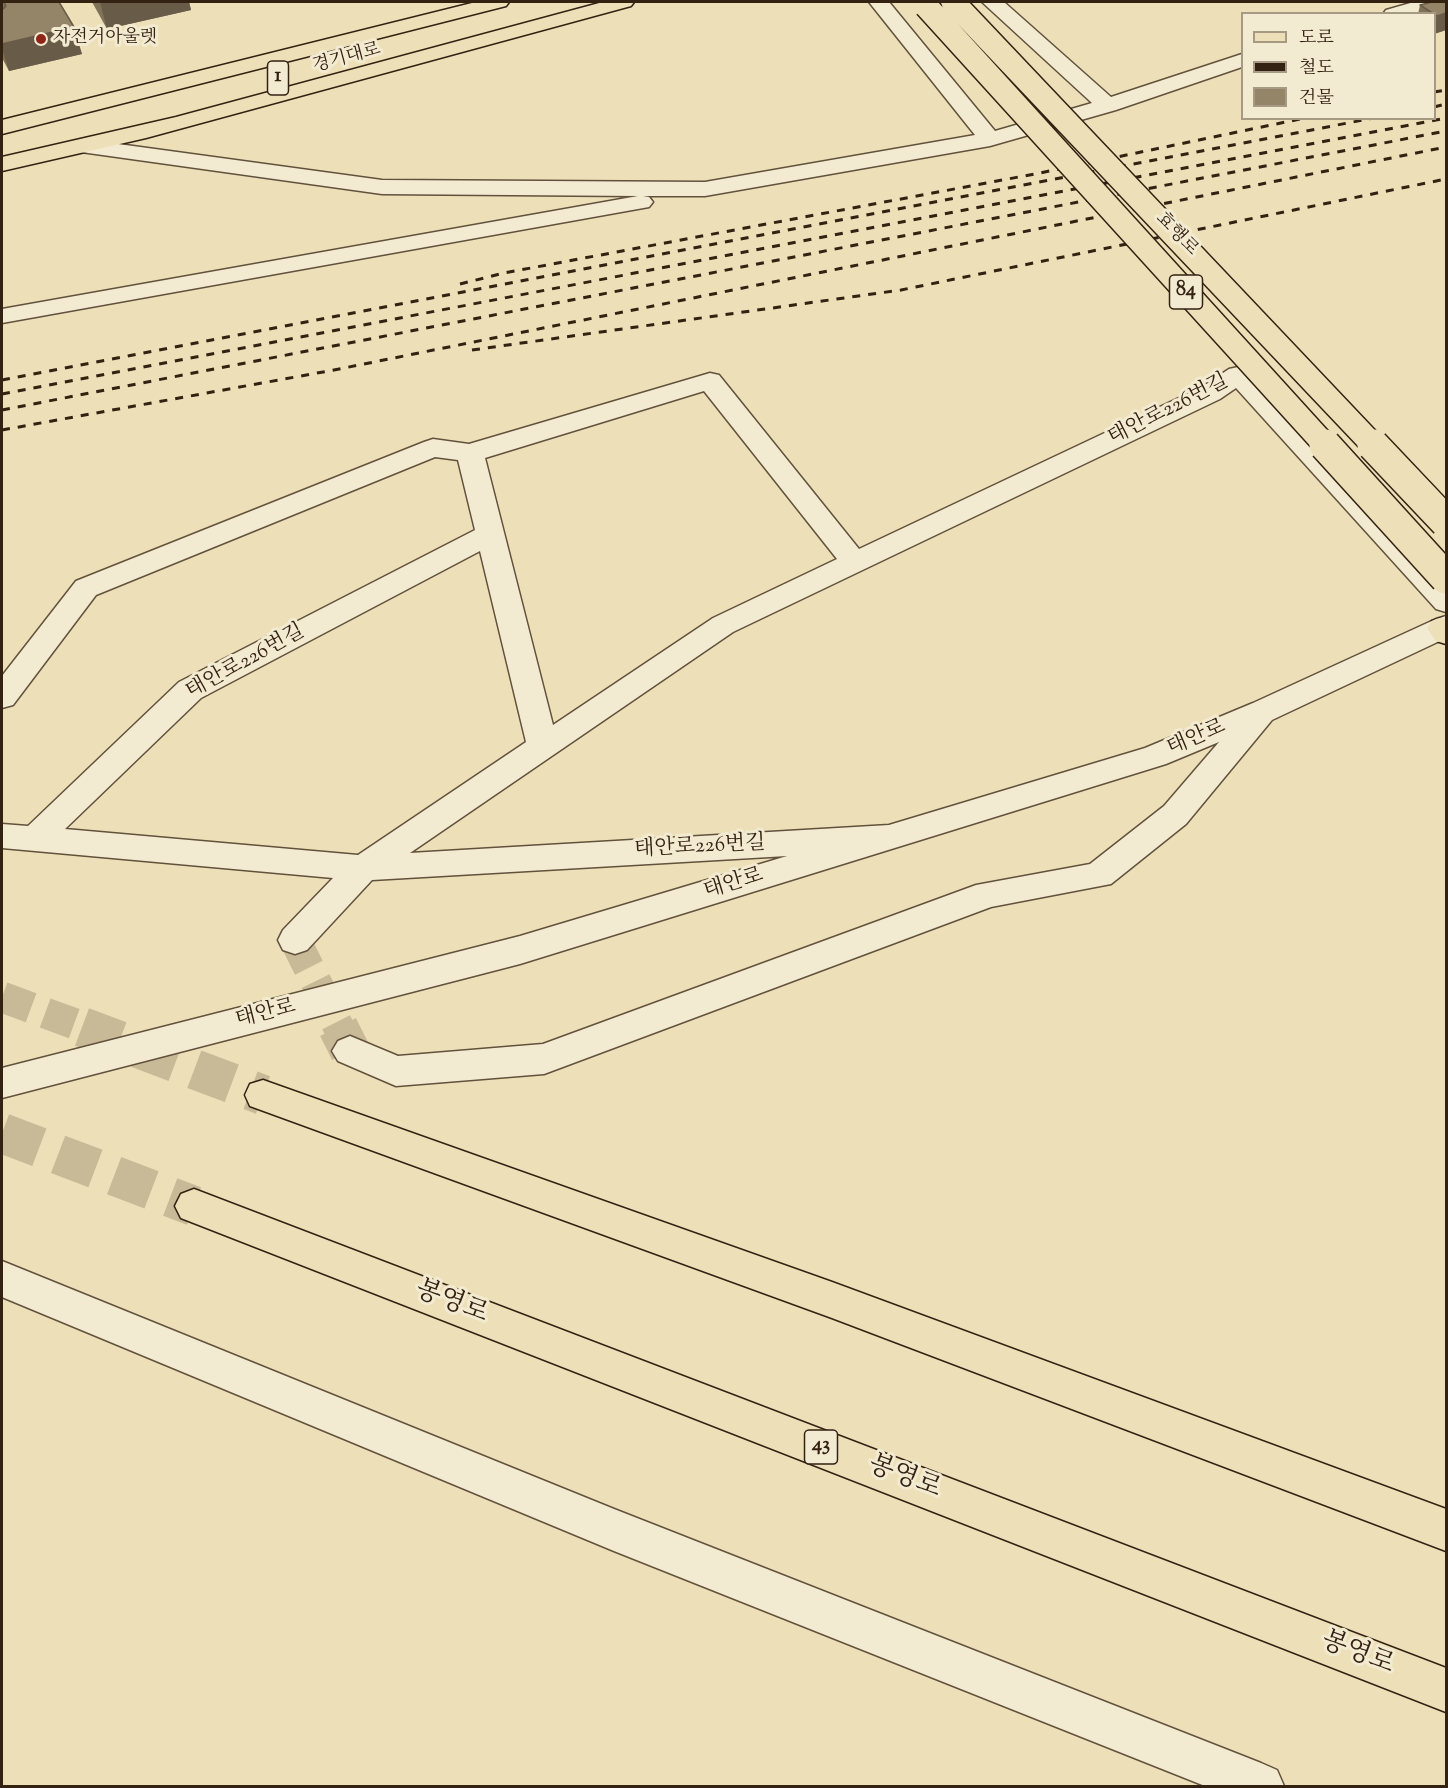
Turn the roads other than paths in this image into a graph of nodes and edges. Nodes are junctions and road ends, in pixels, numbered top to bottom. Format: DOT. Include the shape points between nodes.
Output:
graph roads {
  1 [pos="422,2"];
  2 [pos="499,2"];
  3 [pos="552,2"];
  4 [pos="624,2"];
  5 [pos="879,2"];
  6 [pos="953,2"];
  7 [pos="992,2"];
  8 [pos="1434,2"];
  9 [pos="923,4"];
  10 [pos="1400,12"];
  11 [pos="1241,60"];
  12 [pos="1108,105"];
  13 [pos="2,107"];
  14 [pos="2,127"];
  15 [pos="990,139"];
  16 [pos="2,147"];
  17 [pos="89,147"];
  18 [pos="2,164"];
  19 [pos="705,189"];
  20 [pos="2,316"];
  21 [pos="470,453"];
  22 [pos="1446,522"];
  23 [pos="491,534"];
  24 [pos="855,563"];
  25 [pos="1446,578"];
  26 [pos="1445,623"];
  27 [pos="2,697"];
  28 [pos="1264,711"];
  29 [pos="543,747"];
  30 [pos="2,836"];
  31 [pos="892,837"];
  32 [pos="35,839"];
  33 [pos="363,868"];
  34 [pos="295,940"];
  35 [pos="350,1051"];
  36 [pos="2,1083"];
  37 [pos="263,1095"];
  38 [pos="194,1206"];
  39 [pos="2,1279"];
  40 [pos="1446,1530"];
  41 [pos="1446,1690"];
  42 [pos="1261,1786"];
  1 -- 13 [label="main road, 경기대로" via="347,24"];
  2 -- 14 [label="main road, 경기대로 / 1"];
  3 -- 16 [label="main road, 경기대로 / 1" via="112,122"];
  4 -- 17 [label="main road"];
  5 -- 15 [label="street"];
  6 -- 22 [label="main road, 효행로 / 84, bridge"];
  7 -- 12 [label="street"];
  8 -- 10 [label="street"];
  9 -- 25 [label="main road, 84, bridge"];
  11 -- 12 [label="street"];
  12 -- 15 [label="street"];
  15 -- 19 [label="street"];
  17 -- 18 [label="main road"];
  17 -- 19 [label="street" via="382,187"];
  19 -- 20 [label="street"];
  21 -- 23 [label="street"];
  21 -- 24 [label="street" via="710,381"];
  21 -- 27 [label="street" via="433,448 86,588"];
  23 -- 29 [label="street"];
  23 -- 32 [label="street, 태안로226번길" via="190,690"];
  24 -- 26 [label="street, 태안로226번길" via="1211,393 1238,375"];
  24 -- 29 [label="street, 태안로226번길" via="723,625"];
  26 -- 28 [label="street, 태안로"];
  28 -- 31 [label="street, 태안로" via="1155,756"];
  28 -- 35 [label="street" via="1175,815 1099,875 988,894 544,1059 396,1071"];
  29 -- 33 [label="street, 태안로226번길"];
  30 -- 32 [label="street, 태안로226번길"];
  31 -- 33 [label="street, 태안로226번길"];
  31 -- 36 [label="street, 태안로" via="520,950"];
  32 -- 33 [label="street, 태안로226번길"];
  33 -- 34 [label="street"];
  37 -- 40 [label="main road" via="843,1304"];
  38 -- 41 [label="main road, 봉영로 / 43"];
  39 -- 42 [label="street" via="614,1530"];
}
